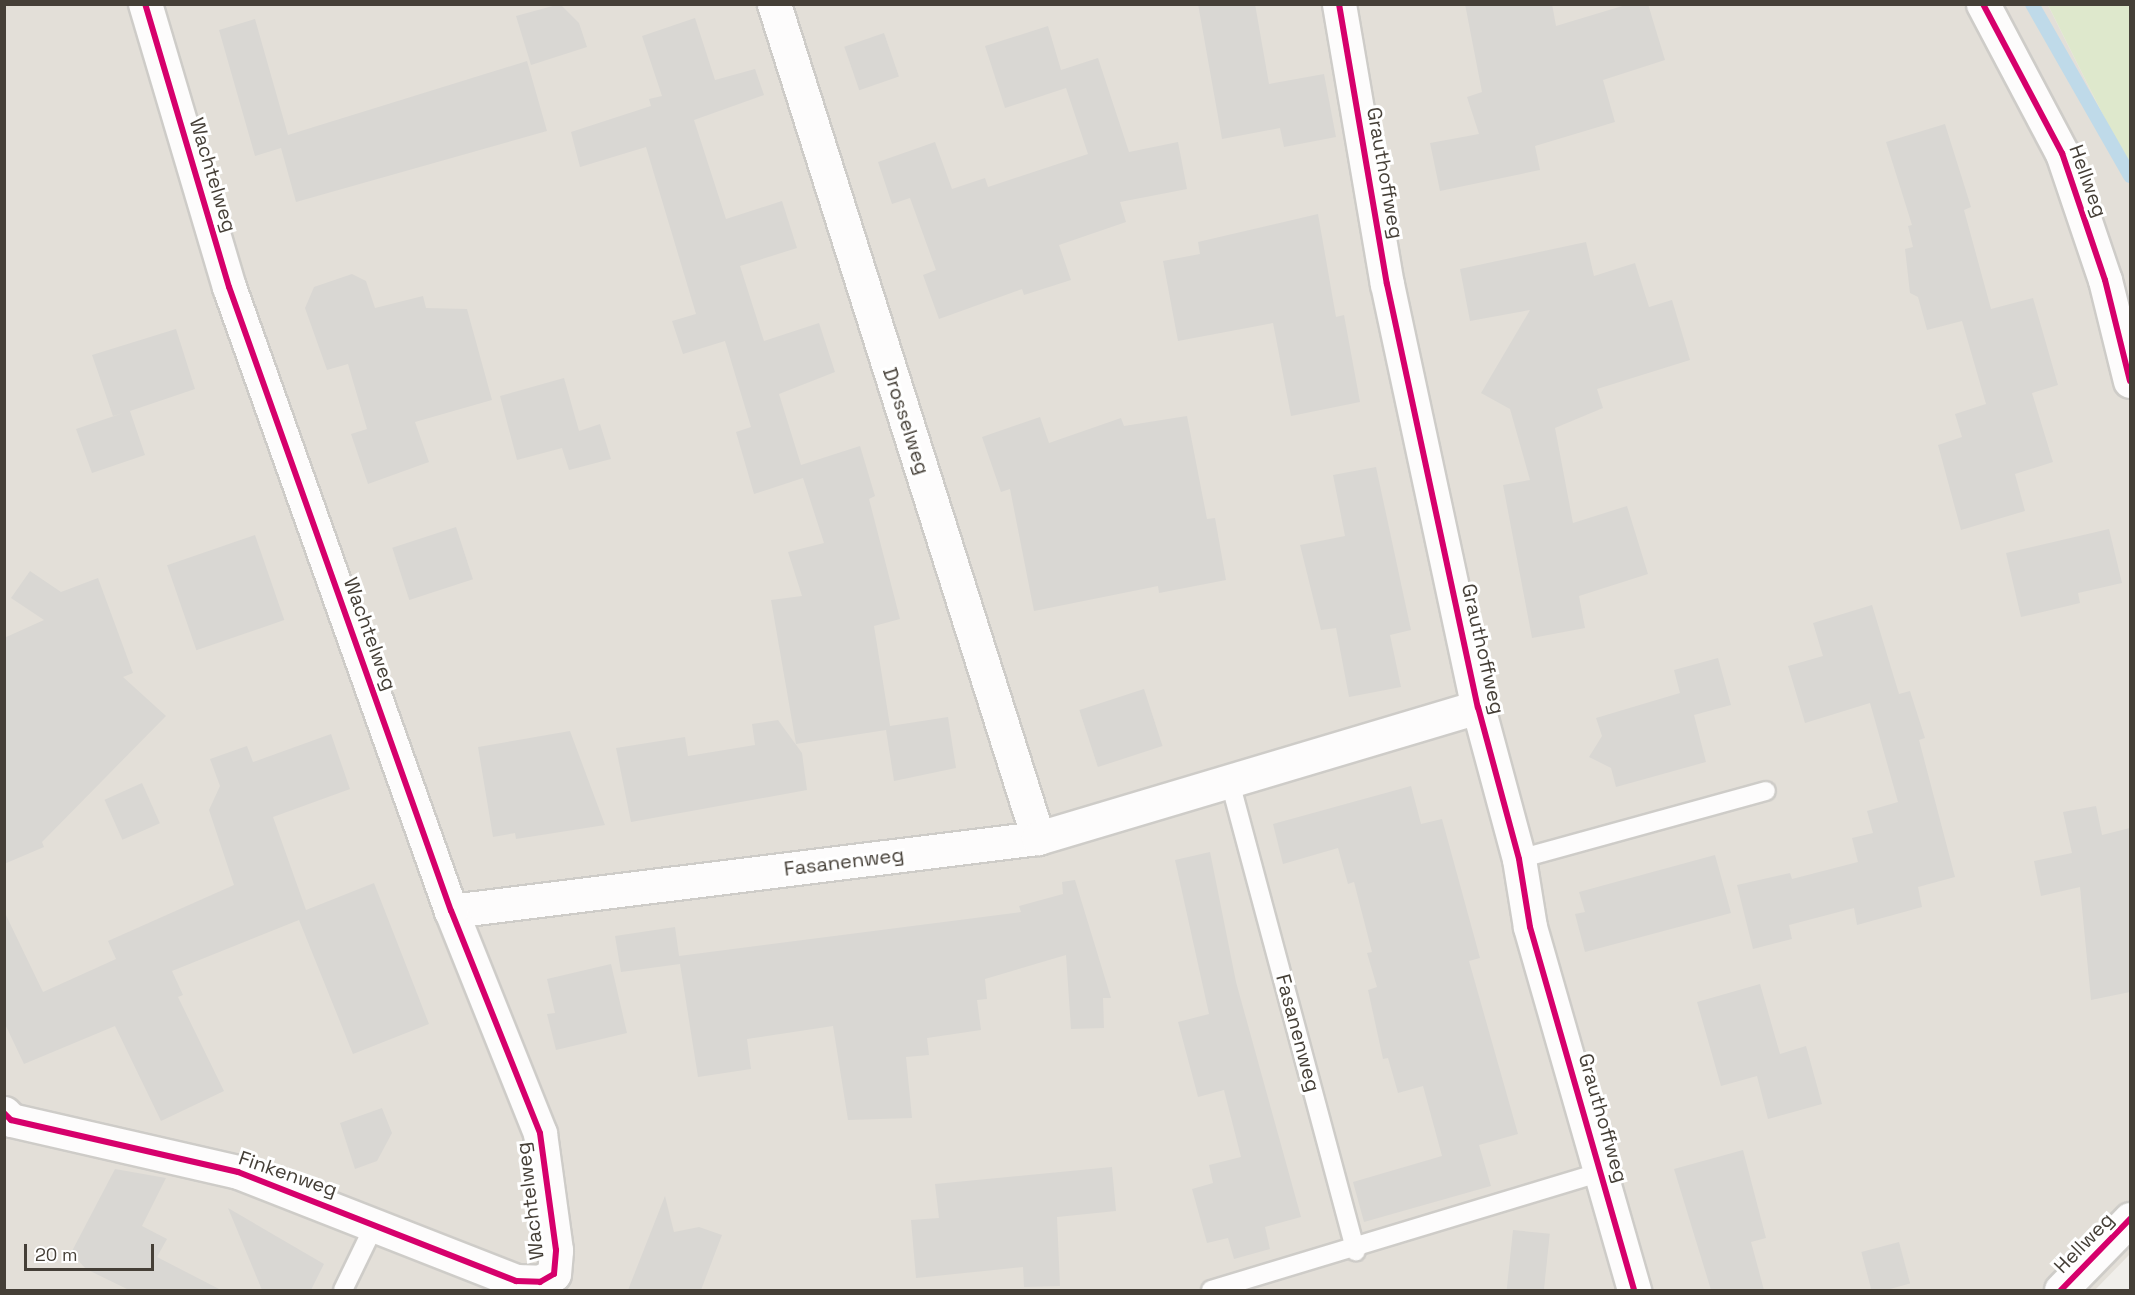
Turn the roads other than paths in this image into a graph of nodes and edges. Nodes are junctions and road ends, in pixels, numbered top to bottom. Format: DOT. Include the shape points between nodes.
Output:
graph roads {
  1 [pos="145,4"];
  2 [pos="774,4"];
  3 [pos="1339,4"];
  4 [pos="1983,4"];
  5 [pos="2130,381"];
  6 [pos="1478,707"];
  7 [pos="1230,782"];
  8 [pos="1766,791"];
  9 [pos="1038,838"];
  10 [pos="1519,859"];
  11 [pos="451,912"];
  12 [pos="4,1113"];
  13 [pos="1602,1172"];
  14 [pos="2130,1219"];
  15 [pos="376,1222"];
  16 [pos="1356,1251"];
  17 [pos="554,1274"];
  18 [pos="343,1290"];
  19 [pos="1211,1290"];
  20 [pos="1634,1290"];
  21 [pos="2061,1290"];
  1 -- 11 [label="street, Wachtelweg" via="229,287"];
  2 -- 9 [label="street, Drosselweg"];
  3 -- 6 [label="street, Grauthoffweg" via="1388,284"];
  4 -- 5 [label="street, Hellweg" via="2062,153 2105,280"];
  6 -- 7 [label="street, Fasanenweg"];
  6 -- 10 [label="street, Grauthoffweg"];
  7 -- 9 [label="street, Fasanenweg"];
  7 -- 16 [label="lane, Fasanenweg"];
  8 -- 10 [label="lane"];
  9 -- 11 [label="street, Fasanenweg"];
  10 -- 13 [label="street, Grauthoffweg" via="1530,927"];
  11 -- 17 [label="street, Wachtelweg" via="540,1133 556,1250"];
  12 -- 15 [label="street, Finkenweg" via="11,1120 238,1172"];
  13 -- 16 [label="lane"];
  13 -- 20 [label="street, Grauthoffweg"];
  14 -- 21 [label="street, Hellweg"];
  15 -- 17 [label="street, Finkenweg" via="516,1281 540,1282"];
  15 -- 18 [label="lane"];
  16 -- 19 [label="lane"];
}
